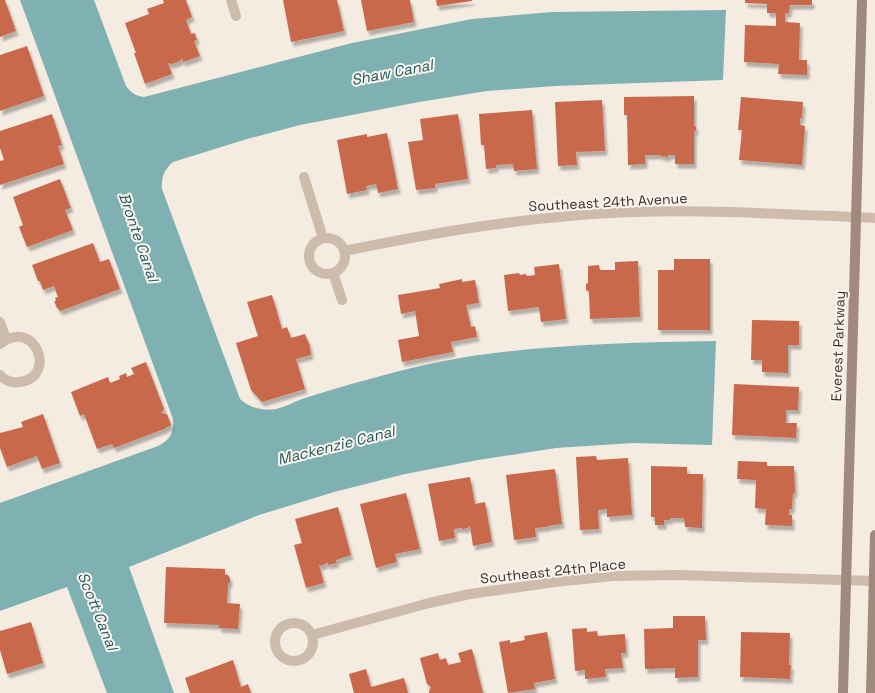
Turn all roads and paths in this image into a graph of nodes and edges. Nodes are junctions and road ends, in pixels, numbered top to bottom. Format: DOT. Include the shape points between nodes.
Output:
graph roads {
  1 [pos="230,0"];
  2 [pos="862,0"];
  3 [pos="236,16"];
  4 [pos="304,177"];
  5 [pos="856,217"];
  6 [pos="875,218"];
  7 [pos="323,238"];
  8 [pos="344,251"];
  9 [pos="334,273"];
  10 [pos="342,300"];
  11 [pos="0,322"];
  12 [pos="3,341"];
  13 [pos="0,375"];
  14 [pos="875,535"];
  15 [pos="846,581"];
  16 [pos="874,582"];
  17 [pos="312,634"];
  18 [pos="843,693"];
  19 [pos="871,693"];
  1 -- 3 [label="street"];
  2 -- 5 [label="street, Everest Parkway"];
  4 -- 7 [label="street"];
  5 -- 6 [label="street, Southeast 24th Avenue"];
  5 -- 8 [label="street, Southeast 24th Avenue" via="694,211 582,214 502,222"];
  5 -- 15 [label="street, Everest Parkway"];
  7 -- 8 [label="street" via="338,242"];
  7 -- 9 [label="street" via="313,244 309,254 310,264 323,274"];
  8 -- 9 [label="street" via="342,267"];
  9 -- 10 [label="street"];
  11 -- 12 [label="street"];
  12 -- 13 [label="street" via="13,337 28,339 38,350 40,357 36,372 25,382 10,382"];
  14 -- 16 [label="street"];
  15 -- 16 [label="street, Southeast 24th Place"];
  15 -- 17 [label="street, Southeast 24th Place" via="677,575 570,580 470,594"];
  15 -- 18 [label="street, Everest Parkway"];
  16 -- 19 [label="street"];
}
